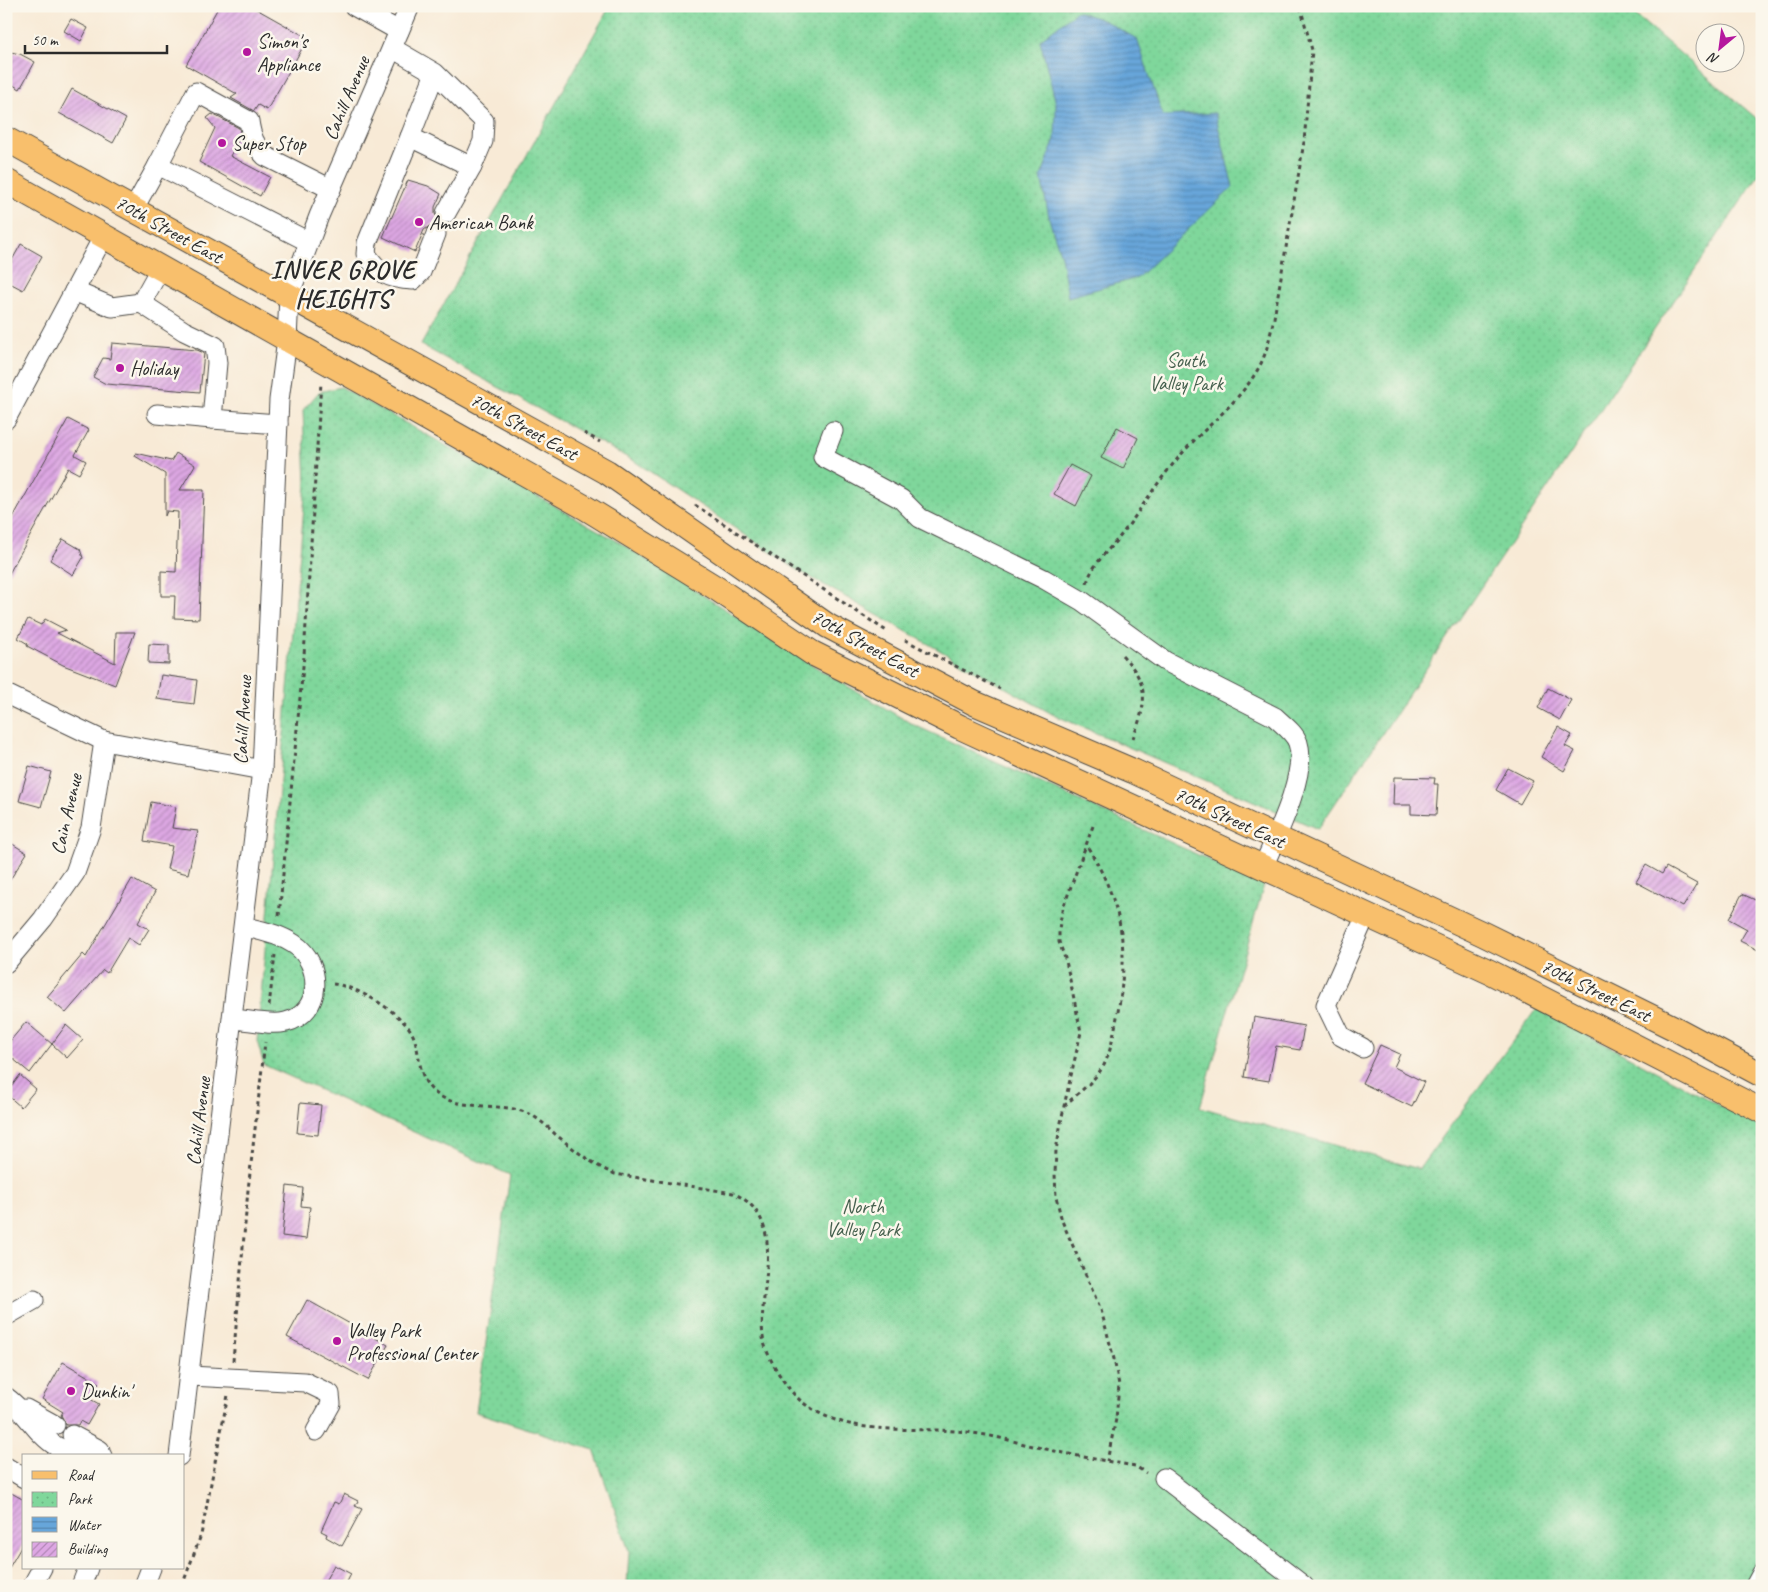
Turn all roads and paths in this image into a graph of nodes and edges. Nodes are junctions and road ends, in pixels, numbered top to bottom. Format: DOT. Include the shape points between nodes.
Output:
graph roads {
  1 [pos="354,6"];
  2 [pos="410,6"];
  3 [pos="1300,6"];
  4 [pos="395,40"];
  5 [pos="435,73"];
  6 [pos="410,137"];
  7 [pos="6,139"];
  8 [pos="158,165"];
  9 [pos="472,166"];
  10 [pos="6,181"];
  11 [pos="330,189"];
  12 [pos="133,210"];
  13 [pos="446,213"];
  14 [pos="436,234"];
  15 [pos="104,237"];
  16 [pos="309,242"];
  17 [pos="160,269"];
  18 [pos="74,291"];
  19 [pos="290,296"];
  20 [pos="141,303"];
  21 [pos="287,340"];
  22 [pos="157,414"];
  23 [pos="6,419"];
  24 [pos="212,419"];
  25 [pos="278,424"];
  26 [pos="579,430"];
  27 [pos="832,431"];
  28 [pos="603,444"];
  29 [pos="689,501"];
  30 [pos="1089,574"];
  31 [pos="1120,652"];
  32 [pos="1004,691"];
  33 [pos="6,694"];
  34 [pos="1133,738"];
  35 [pos="104,741"];
  36 [pos="262,770"];
  37 [pos="1094,826"];
  38 [pos="1275,838"];
  39 [pos="1087,846"];
  40 [pos="1263,867"];
  41 [pos="1366,915"];
  42 [pos="244,927"];
  43 [pos="6,963"];
  44 [pos="315,984"];
  45 [pos="233,1019"];
  46 [pos="1363,1048"];
  47 [pos="1762,1076"];
  48 [pos="1064,1106"];
  49 [pos="1762,1111"];
  50 [pos="34,1300"];
  51 [pos="6,1316"];
  52 [pos="190,1376"];
  53 [pos="10,1399"];
  54 [pos="55,1425"];
  55 [pos="316,1430"];
  56 [pos="72,1435"];
  57 [pos="93,1454"];
  58 [pos="106,1454"];
  59 [pos="179,1454"];
  60 [pos="1107,1461"];
  61 [pos="6,1467"];
  62 [pos="22,1477"];
  63 [pos="1164,1478"];
  64 [pos="41,1570"];
  65 [pos="87,1570"];
  66 [pos="150,1570"];
  67 [pos="1762,1573"];
  68 [pos="32,1586"];
  69 [pos="81,1586"];
  70 [pos="144,1586"];
  71 [pos="1304,1586"];
  72 [pos="1755,1586"];
  1 -- 4 [label="street"];
  2 -- 4 [label="street, Cahill Avenue"];
  3 -- 30 [label="path" via="1312,50 1304,142 1269,341 1258,369 1235,401 1174,462"];
  4 -- 5 [label="street"];
  4 -- 11 [label="street, Cahill Avenue"];
  5 -- 6 [label="street"];
  5 -- 9 [label="street" via="484,120 483,141"];
  6 -- 9 [label="street"];
  6 -- 14 [label="street" via="367,243 366,254 377,270 395,279 413,280 421,272"];
  7 -- 12 [label="main road, 70th Street East"];
  8 -- 11 [label="street" via="196,92 249,121 252,136 265,156"];
  8 -- 12 [label="street"];
  8 -- 16 [label="street"];
  9 -- 13 [label="street"];
  10 -- 15 [label="main road, 70th Street East"];
  11 -- 16 [label="street, Cahill Avenue"];
  12 -- 19 [label="main road, 70th Street East"];
  15 -- 17 [label="main road, 70th Street East"];
  15 -- 18 [label="street"];
  16 -- 19 [label="street, Cahill Avenue"];
  17 -- 20 [label="street"];
  17 -- 21 [label="main road, 70th Street East"];
  18 -- 20 [label="street" via="112,308"];
  18 -- 23 [label="street"];
  19 -- 21 [label="street, Cahill Avenue"];
  19 -- 38 [label="main road, 70th Street East" via="607,472 828,626 974,703"];
  20 -- 24 [label="street" via="184,331 215,346 218,363"];
  21 -- 25 [label="street, Cahill Avenue"];
  21 -- 40 [label="main road, 70th Street East" via="586,508 716,588 812,653 960,727"];
  22 -- 24 [label="street"];
  24 -- 25 [label="street"];
  25 -- 36 [label="street, Cahill Avenue"];
  26 -- 28 [label="path"];
  27 -- 38 [label="street" via="822,457 901,499 920,518 1082,601 1165,661 1275,717 1298,741 1300,756 1294,790"];
  29 -- 32 [label="path" via="888,632"];
  31 -- 34 [label="path" via="1144,689 1143,714"];
  33 -- 35 [label="street"];
  35 -- 36 [label="street"];
  35 -- 43 [label="street, Cain Avenue" via="91,828 75,873 43,919"];
  36 -- 42 [label="street, Cahill Avenue"];
  37 -- 39 [label="path"];
  38 -- 40 [label="street"];
  38 -- 47 [label="main road, 70th Street East" via="1490,937 1672,1027"];
  39 -- 48 [label="path" via="1062,911 1059,942 1080,1032"];
  39 -- 48 [label="path" via="1114,898 1119,917 1123,974 1115,1030 1104,1064 1091,1082"];
  40 -- 41 [label="main road, 70th Street East"];
  41 -- 46 [label="street" via="1326,1005 1341,1036"];
  41 -- 49 [label="main road, 70th Street East" via="1490,972"];
  42 -- 44 [label="street" via="264,930 294,944 306,954 314,971"];
  42 -- 45 [label="street, Cahill Avenue"];
  44 -- 45 [label="street" via="311,1006 300,1017 284,1022"];
  44 -- 60 [label="path" via="351,987 404,1023 412,1033 425,1082 434,1092 460,1103 527,1113 598,1167 615,1174 733,1193 746,1199 762,1220 766,1234 763,1337 770,1359 800,1400 820,1414 868,1427 972,1433"];
  45 -- 52 [label="street, Cahill Avenue"];
  48 -- 60 [label="path" via="1056,1150 1056,1197 1062,1221 1101,1310 1119,1386"];
  50 -- 51 [label="street"];
  52 -- 55 [label="street" via="305,1382 330,1394 331,1404"];
  52 -- 59 [label="street, Cahill Avenue"];
  53 -- 54 [label="street"];
  53 -- 57 [label="street" via="55,1446"];
  56 -- 58 [label="street"];
  60 -- 63 [label="path" via="1135,1466"];
  61 -- 62 [label="street"];
  63 -- 71 [label="street"];
  64 -- 68 [label="street"];
  65 -- 69 [label="street"];
  66 -- 70 [label="street"];
  67 -- 72 [label="street"];
}
